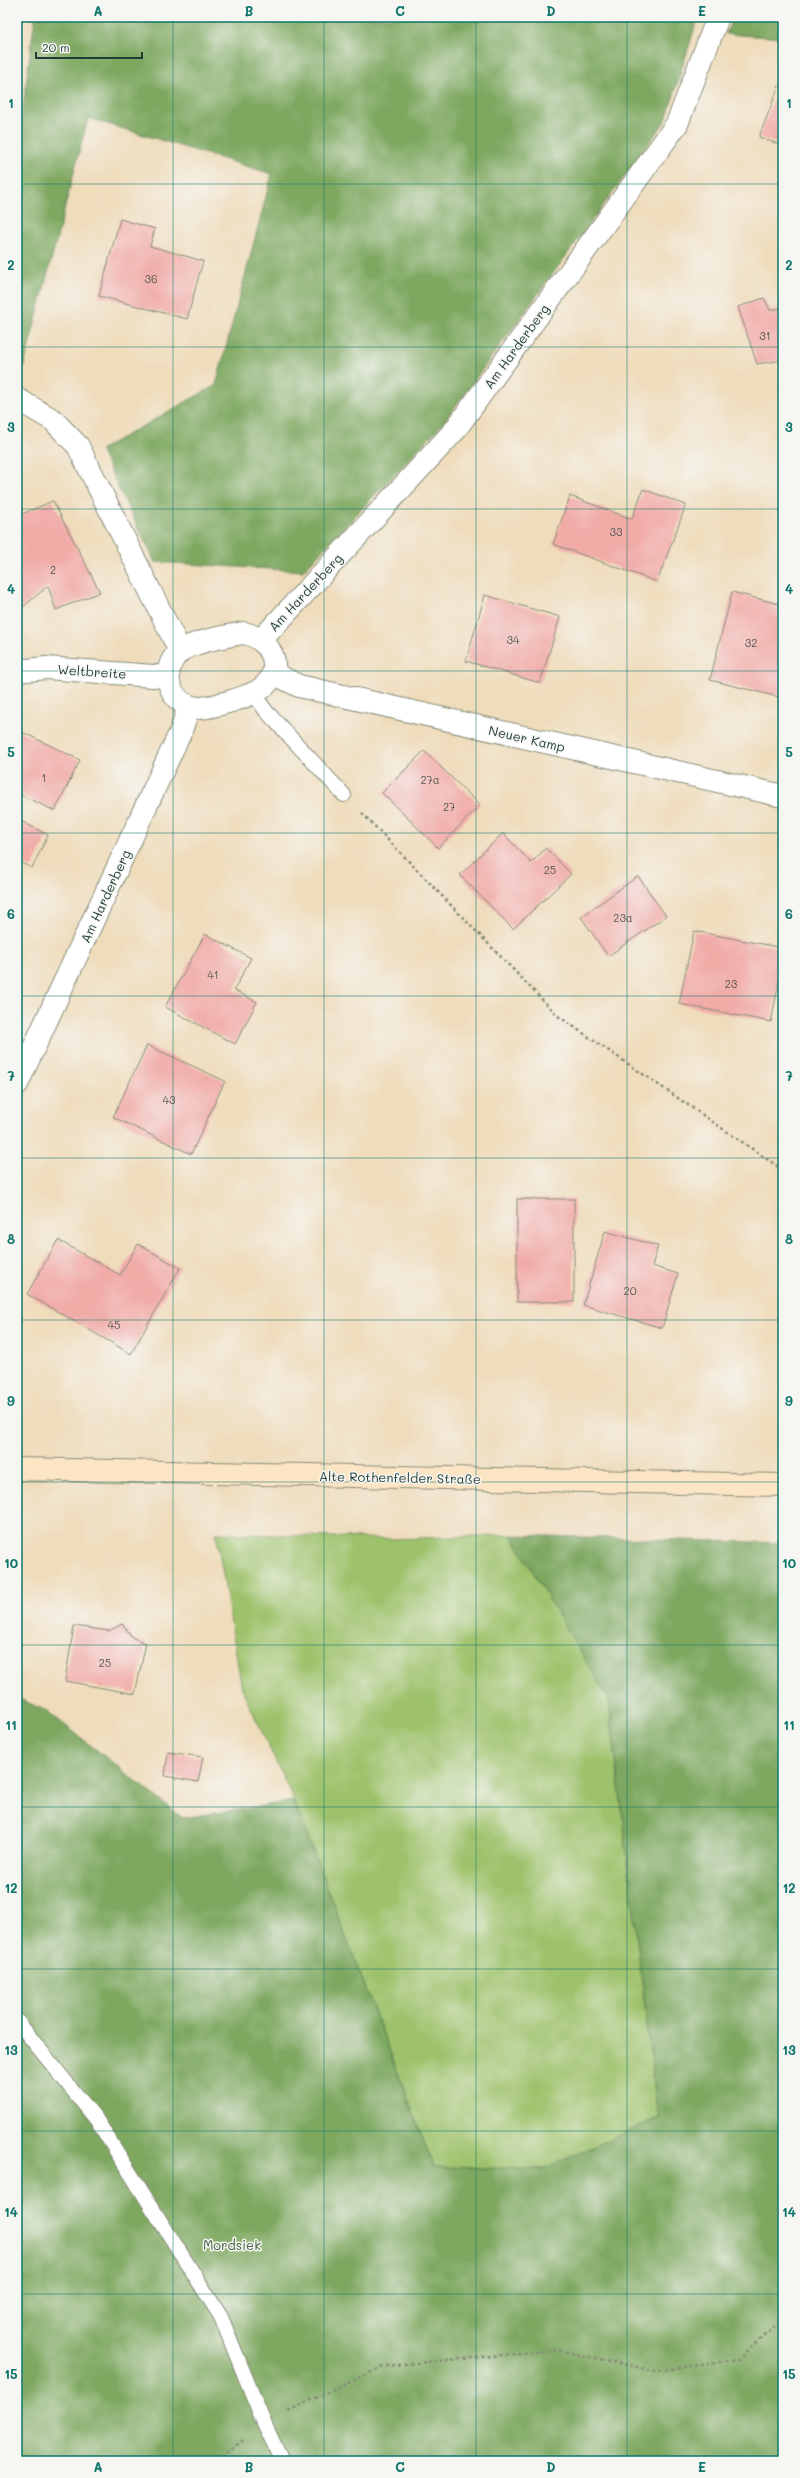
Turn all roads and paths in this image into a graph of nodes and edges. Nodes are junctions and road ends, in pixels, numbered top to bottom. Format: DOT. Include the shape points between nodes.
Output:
graph roads {
  1 [pos="718,17"];
  2 [pos="17,399"];
  3 [pos="262,639"];
  4 [pos="180,652"];
  5 [pos="17,671"];
  6 [pos="273,674"];
  7 [pos="167,677"];
  8 [pos="253,693"];
  9 [pos="189,706"];
  10 [pos="344,795"];
  11 [pos="783,796"];
  12 [pos="17,1084"];
  13 [pos="783,1170"];
  14 [pos="17,1470"];
  15 [pos="783,1485"];
  16 [pos="17,2021"];
  17 [pos="783,2318"];
  18 [pos="264,2423"];
  19 [pos="218,2461"];
  20 [pos="282,2461"];
  1 -- 3 [label="street, Am Harderberg" via="677,124 459,423"];
  2 -- 4 [label="street" via="53,420 78,446"];
  3 -- 4 [label="street" via="253,634 234,635 189,647"];
  3 -- 6 [label="street" via="273,655"];
  4 -- 7 [label="street" via="169,667"];
  5 -- 7 [label="street, Weltbreite" via="46,668"];
  6 -- 8 [label="street" via="262,689"];
  6 -- 11 [label="street, Neuer Kamp" via="299,686"];
  7 -- 9 [label="street" via="173,695"];
  8 -- 9 [label="street" via="208,706"];
  8 -- 10 [label="lane" via="266,711"];
  9 -- 12 [label="street, Am Harderberg" via="178,738"];
  10 -- 13 [label="path" via="558,1016"];
  14 -- 15 [label="street, Alte Rothenfelder Straße"];
  16 -- 18 [label="lane" via="96,2119 220,2317"];
  17 -- 18 [label="path" via="738,2360 655,2371 557,2350 385,2366"];
  18 -- 19 [label="path"];
  18 -- 20 [label="lane"];
}
